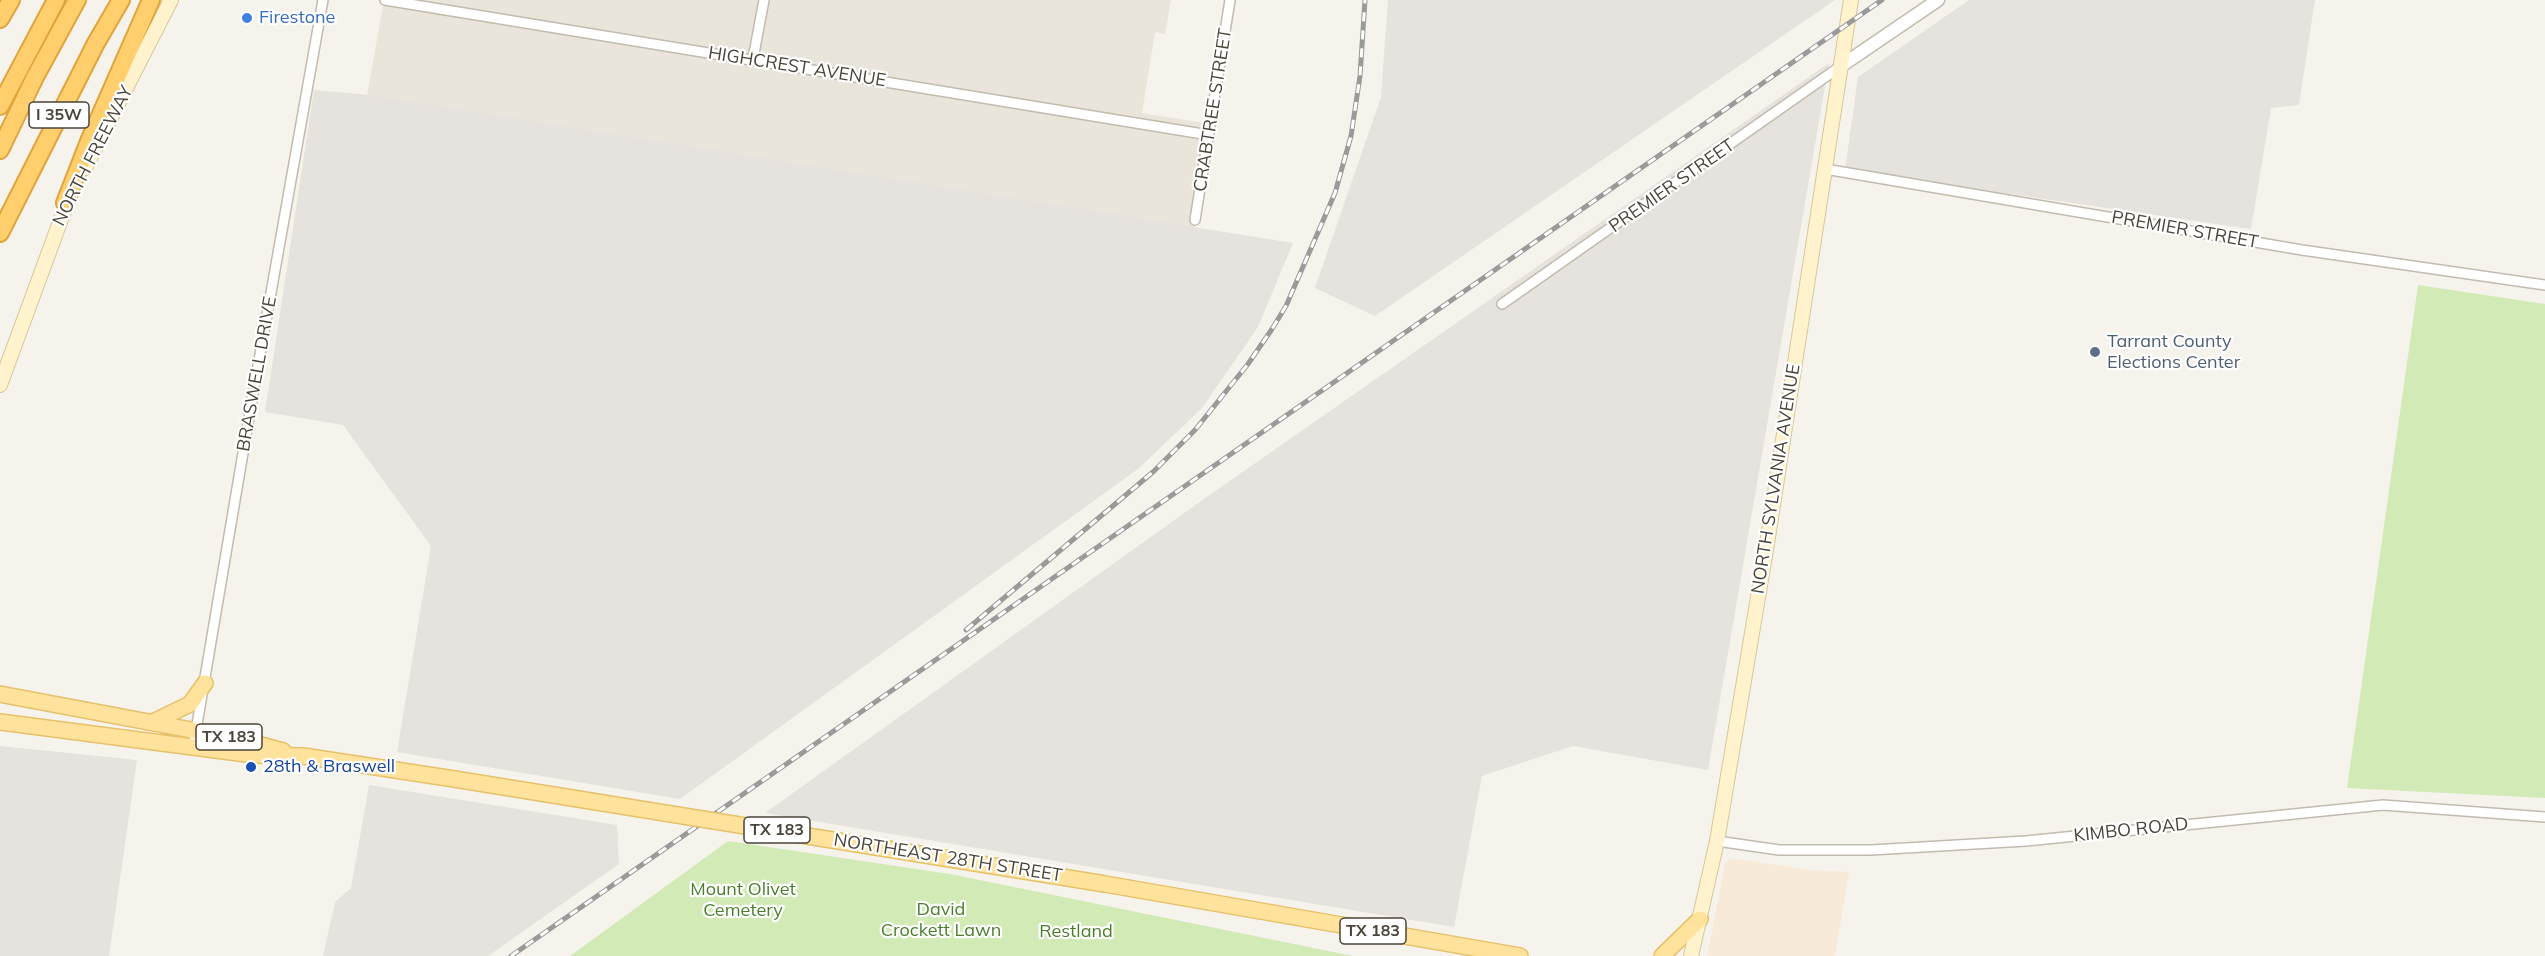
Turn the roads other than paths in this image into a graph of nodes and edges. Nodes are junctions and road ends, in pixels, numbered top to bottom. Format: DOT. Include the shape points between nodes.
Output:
graph roads {
  1 [pos="11,0"];
  2 [pos="56,0"];
  3 [pos="77,0"];
  4 [pos="122,0"];
  5 [pos="151,0"];
  6 [pos="171,0"];
  7 [pos="323,0"];
  8 [pos="385,0"];
  9 [pos="764,0"];
  10 [pos="1230,0"];
  11 [pos="1851,0"];
  12 [pos="1938,0"];
  13 [pos="0,19"];
  14 [pos="753,59"];
  15 [pos="1841,66"];
  16 [pos="0,106"];
  17 [pos="1209,135"];
  18 [pos="0,150"];
  19 [pos="1825,169"];
  20 [pos="65,203"];
  21 [pos="1196,220"];
  22 [pos="0,233"];
  23 [pos="2545,285"];
  24 [pos="1502,304"];
  25 [pos="0,385"];
  26 [pos="205,683"];
  27 [pos="0,694"];
  28 [pos="153,722"];
  29 [pos="1,723"];
  30 [pos="197,731"];
  31 [pos="193,748"];
  32 [pos="303,756"];
  33 [pos="2545,817"];
  34 [pos="1718,841"];
  35 [pos="1700,920"];
  36 [pos="1520,956"];
  37 [pos="1662,956"];
  38 [pos="1691,956"];
  1 -- 13 [label="highway"];
  2 -- 16 [label="highway"];
  3 -- 18 [label="highway"];
  4 -- 22 [label="highway, I 35W"];
  5 -- 20 [label="highway"];
  6 -- 20 [label="main road, NORTH FREEWAY"];
  7 -- 26 [label="street, BRASWELL DRIVE"];
  8 -- 14 [label="street, HIGHCREST AVENUE"];
  9 -- 14 [label="street"];
  10 -- 17 [label="street, CRABTREE STREET"];
  11 -- 15 [label="main road, NORTH SYLVANIA AVENUE"];
  12 -- 15 [label="street"];
  14 -- 17 [label="street, HIGHCREST AVENUE"];
  15 -- 19 [label="main road, NORTH SYLVANIA AVENUE"];
  15 -- 24 [label="street, PREMIER STREET"];
  17 -- 21 [label="street, CRABTREE STREET"];
  19 -- 23 [label="street, PREMIER STREET" via="2302,250"];
  19 -- 34 [label="main road, NORTH SYLVANIA AVENUE"];
  20 -- 25 [label="main road, NORTH FREEWAY"];
  26 -- 28 [label="main road" via="190,704"];
  26 -- 30 [label="street, BRASWELL DRIVE"];
  27 -- 28 [label="main road, NORTHEAST 28TH STREET / TX 183"];
  28 -- 30 [label="main road, NORTHEAST 28TH STREET / TX 183"];
  29 -- 31 [label="main road, NORTHEAST 28TH STREET / TX 183"];
  30 -- 31 [label="street, BRASWELL DRIVE"];
  30 -- 32 [label="main road, NORTHEAST 28TH STREET / TX 183"];
  31 -- 32 [label="main road, NORTHEAST 28TH STREET / TX 183"];
  32 -- 36 [label="main road, NORTHEAST 28TH STREET / TX 183, bridge"];
  33 -- 34 [label="street, KIMBO ROAD" via="2382,805 2026,841 1871,850 1779,850"];
  34 -- 35 [label="main road, NORTH SYLVANIA AVENUE"];
  35 -- 37 [label="main road"];
  35 -- 38 [label="main road, NORTH SYLVANIA AVENUE"];
}
